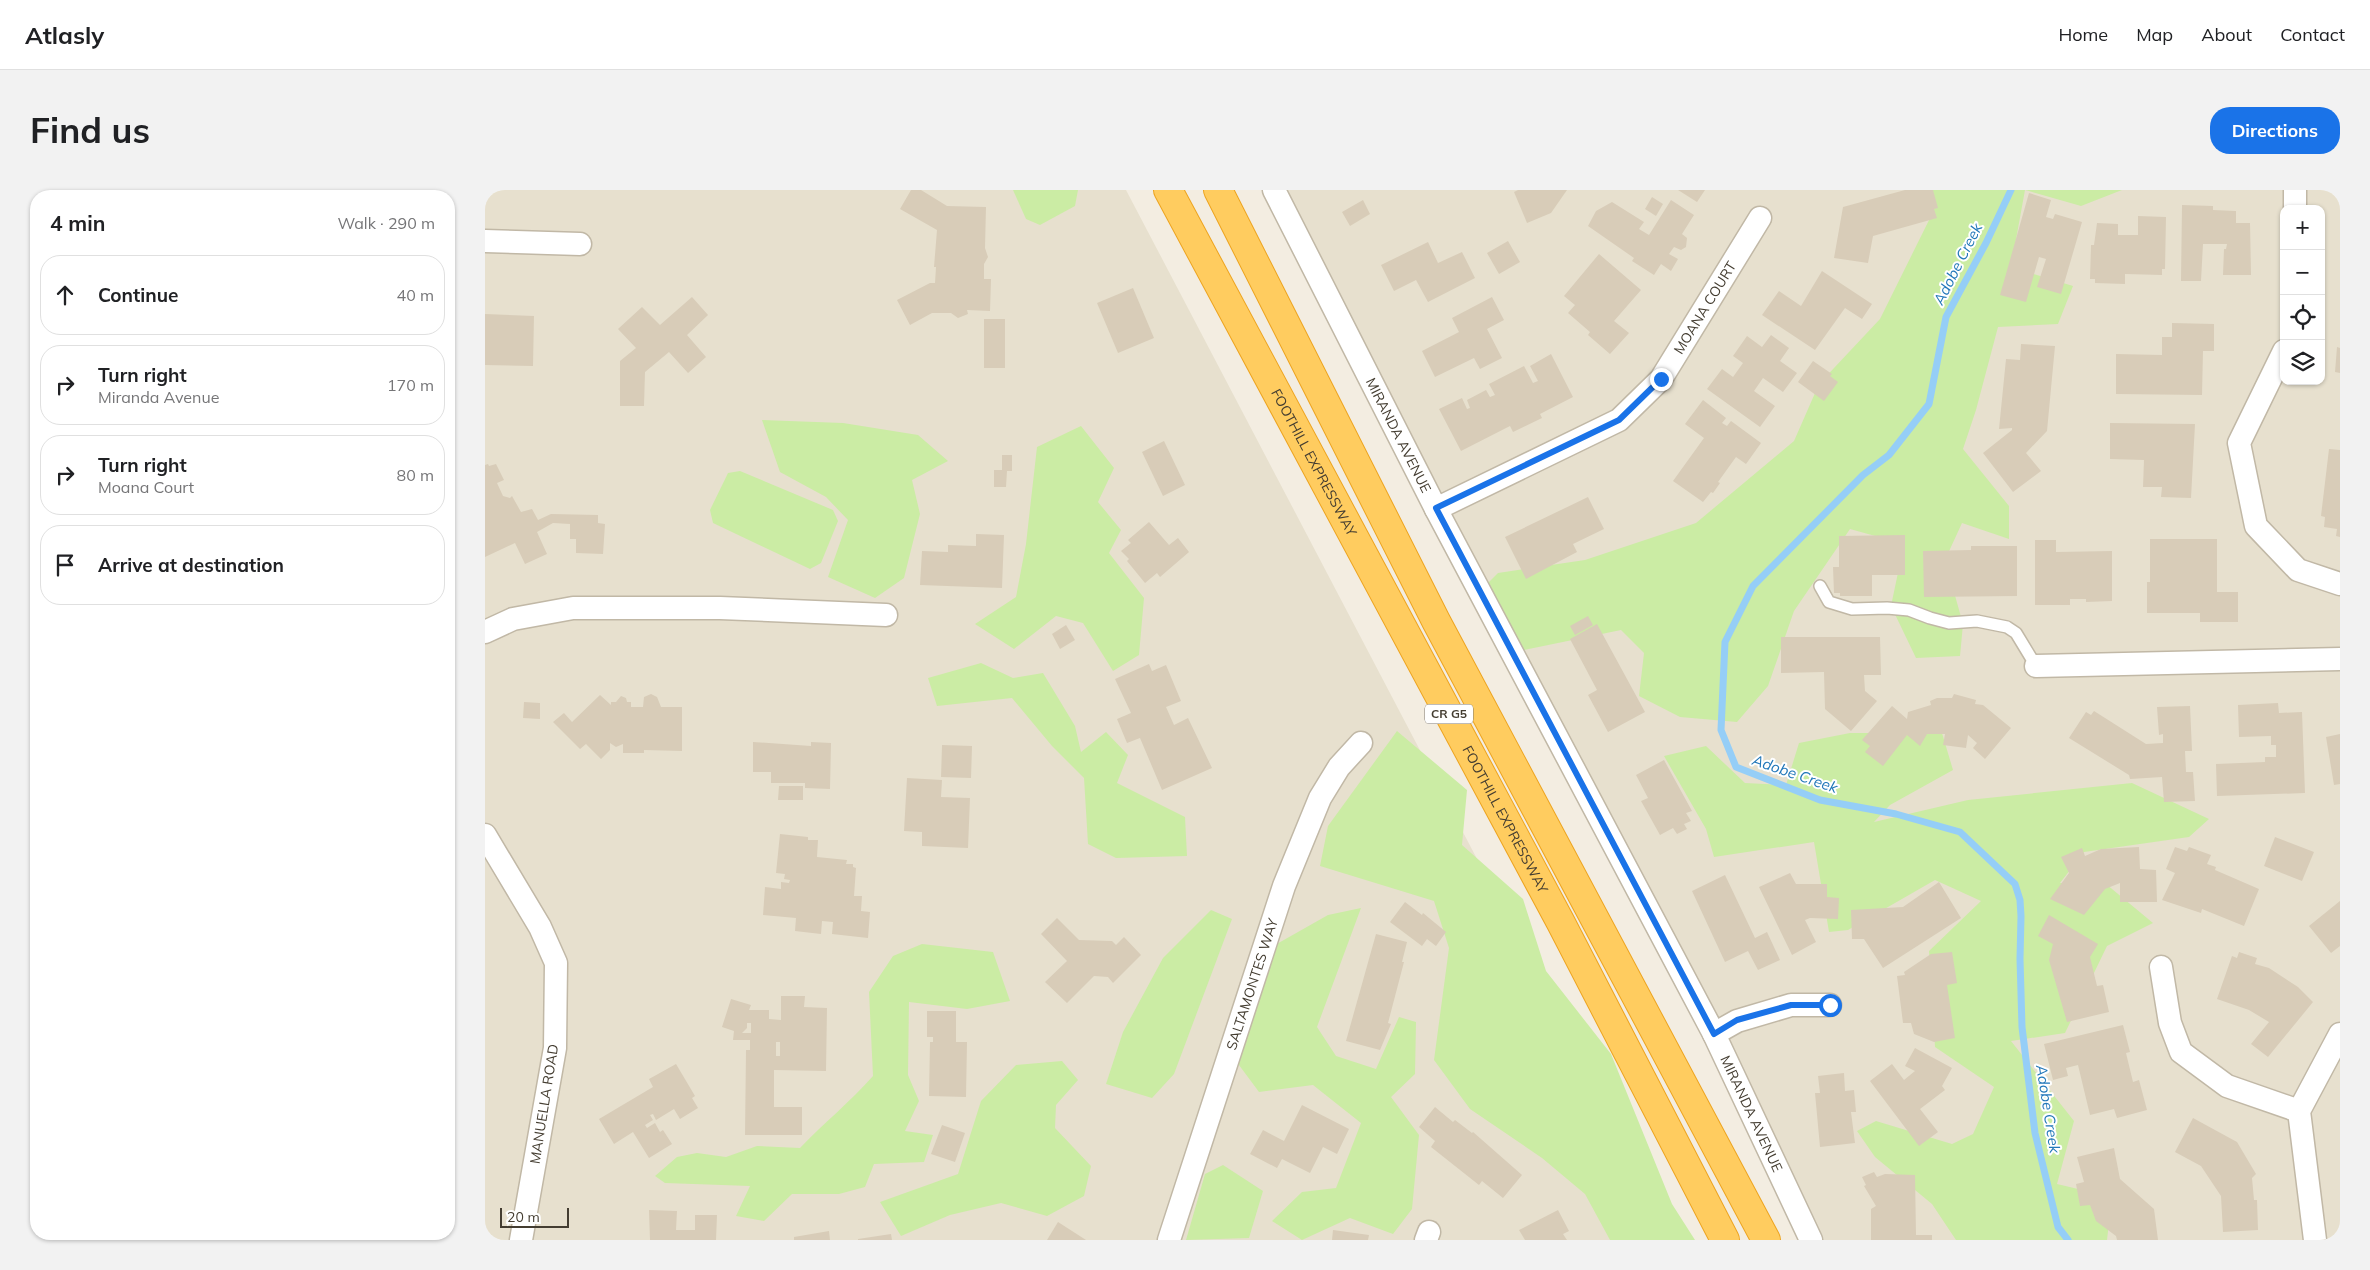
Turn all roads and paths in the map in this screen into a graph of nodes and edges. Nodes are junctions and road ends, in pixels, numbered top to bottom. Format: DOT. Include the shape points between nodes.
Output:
graph roads {
  1 [pos="1168,190"];
  2 [pos="1218,190"];
  3 [pos="1273,190"];
  4 [pos="2295,190"];
  5 [pos="2295,205"];
  6 [pos="1760,218"];
  7 [pos="485,241"];
  8 [pos="580,244"];
  9 [pos="2280,359"];
  10 [pos="1436,508"];
  11 [pos="2340,584"];
  12 [pos="1820,586"];
  13 [pos="886,615"];
  14 [pos="485,632"];
  15 [pos="2340,659"];
  16 [pos="2036,666"];
  17 [pos="1361,743"];
  18 [pos="485,835"];
  19 [pos="2161,967"];
  20 [pos="1830,1005"];
  21 [pos="1714,1034"];
  22 [pos="2340,1034"];
  23 [pos="2299,1111"];
  24 [pos="521,1240"];
  25 [pos="1169,1240"];
  26 [pos="1725,1240"];
  27 [pos="1766,1240"];
  28 [pos="1811,1240"];
  29 [pos="2315,1240"];
  1 -- 26 [label="highway, FOOTHILL EXPRESSWAY / CR G5" via="1561,923"];
  2 -- 27 [label="highway, CR G5" via="1436,621"];
  3 -- 10 [label="street, MIRANDA AVENUE"];
  4 -- 5 [label="street"];
  6 -- 10 [label="street, MOANA COURT" via="1661,379 1619,420"];
  7 -- 8 [label="street"];
  9 -- 11 [label="street" via="2239,443 2256,526 2297,570"];
  10 -- 21 [label="street, MIRANDA AVENUE"];
  12 -- 16 [label="lane" via="1829,602 1852,609 1909,610 1949,622 1977,621 2007,628 2016,633"];
  13 -- 14 [label="street" via="720,608 573,608 513,619"];
  15 -- 16 [label="street"];
  17 -- 25 [label="street, SALTAMONTES WAY" via="1339,767 1320,798 1284,886"];
  18 -- 24 [label="street, MANUELLA ROAD" via="540,927 556,963 555,1048"];
  19 -- 23 [label="street" via="2170,1023 2181,1052 2227,1086"];
  20 -- 21 [label="street" via="1791,1005 1737,1020"];
  21 -- 28 [label="street, MIRANDA AVENUE"];
  22 -- 23 [label="street"];
  23 -- 29 [label="street"];
}
